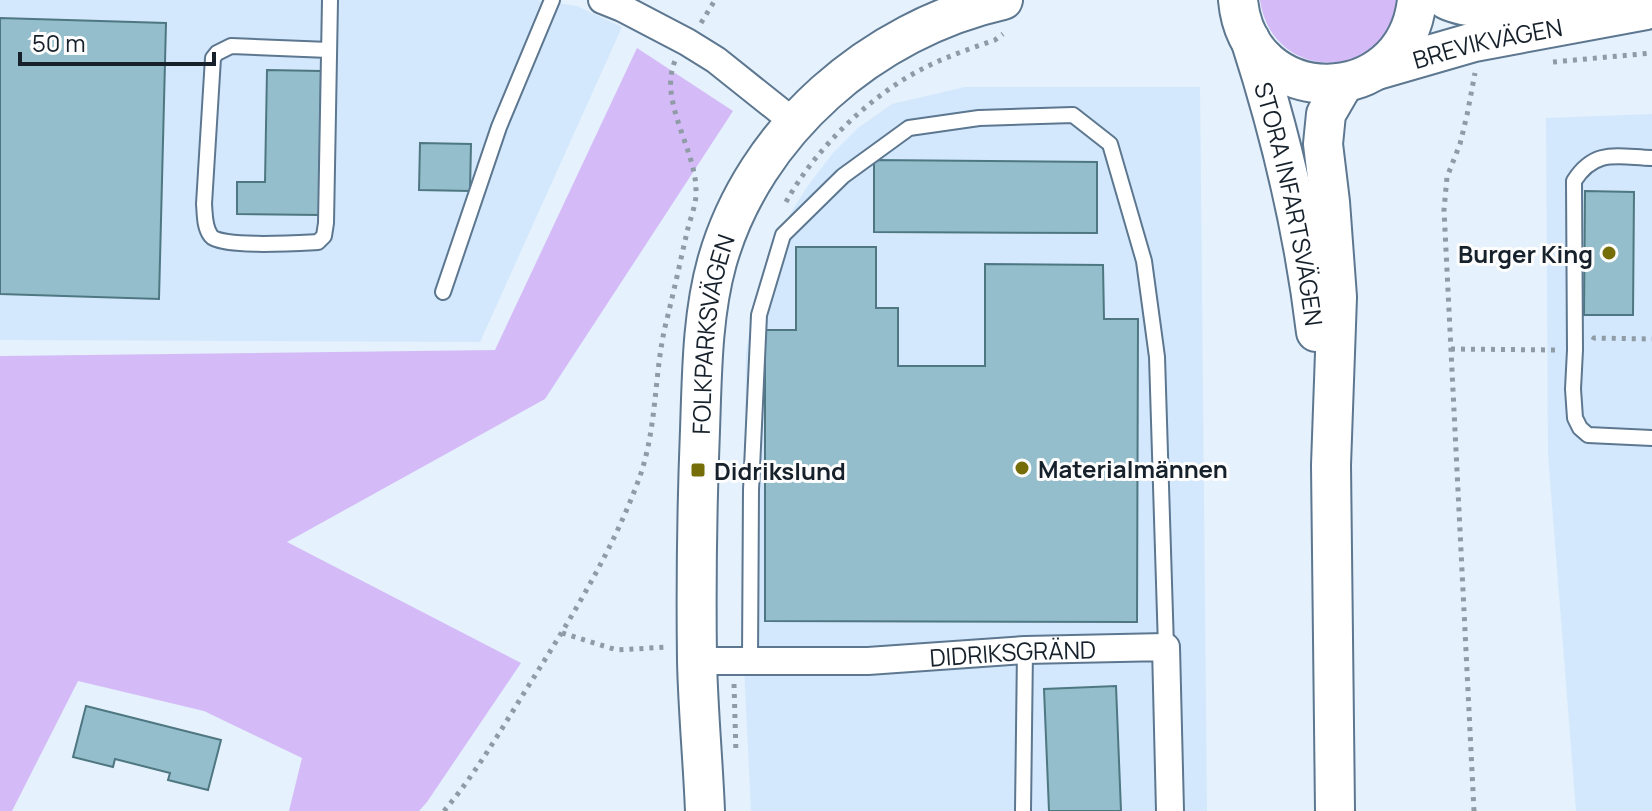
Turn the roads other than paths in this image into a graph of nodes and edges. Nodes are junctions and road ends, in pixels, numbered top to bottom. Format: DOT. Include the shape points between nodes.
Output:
graph roads {
  1 [pos="330,0"];
  2 [pos="552,0"];
  3 [pos="1002,0"];
  4 [pos="1417,0"];
  5 [pos="1447,0"];
  6 [pos="617,3"];
  7 [pos="1649,10"];
  8 [pos="1238,15"];
  9 [pos="329,50"];
  10 [pos="1361,76"];
  11 [pos="795,123"];
  12 [pos="1652,158"];
  13 [pos="443,292"];
  14 [pos="1652,438"];
  15 [pos="1331,465"];
  16 [pos="1166,647"];
  17 [pos="1025,650"];
  18 [pos="727,661"];
  19 [pos="705,811"];
  20 [pos="1023,811"];
  21 [pos="1170,811"];
  22 [pos="1335,811"];
  1 -- 9 [label="lane"];
  2 -- 13 [label="lane" via="499,127"];
  3 -- 11 [label="main road, FOLKPARKSVÄGEN" via="924,26 876,53"];
  4 -- 10 [label="main road, STORA INFARTSVÄGEN" via="1402,45"];
  5 -- 7 [label="main road, BREVIKVÄGEN" via="1476,8"];
  6 -- 11 [label="street" via="716,60"];
  7 -- 10 [label="main road, BREVIKVÄGEN" via="1474,42"];
  8 -- 10 [label="main road, BREVIKVÄGEN" via="1260,54 1290,76 1326,84"];
  8 -- 15 [label="main road, STORA INFARTSVÄGEN" via="1271,105 1296,203"];
  9 -- 9 [label="lane" via="324,236 318,242 219,241 206,224 204,204 213,58 231,46"];
  10 -- 15 [label="main road, STORA INFARTSVÄGEN" via="1326,114 1323,144 1337,297"];
  11 -- 18 [label="main road, FOLKPARKSVÄGEN" via="739,207 717,262 707,310 698,470"];
  12 -- 14 [label="lane" via="1605,157 1592,161 1574,181 1573,389 1575,418 1588,435"];
  15 -- 22 [label="main road, STORA INFARTSVÄGEN"];
  16 -- 17 [label="street, DIDRIKSGRÄND"];
  16 -- 18 [label="lane" via="1157,357 1144,261 1110,144 1073,115 979,118 909,128 843,176 783,235 759,315 751,490"];
  16 -- 21 [label="street"];
  17 -- 18 [label="street, DIDRIKSGRÄND" via="868,661"];
  17 -- 20 [label="lane"];
  18 -- 19 [label="main road, FOLKPARKSVÄGEN"];
}
